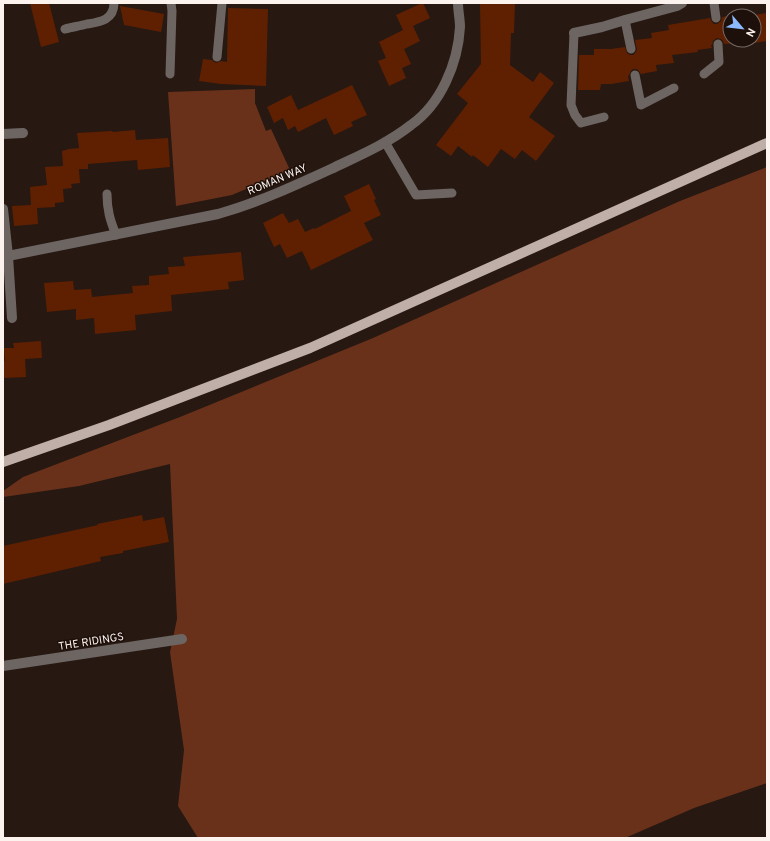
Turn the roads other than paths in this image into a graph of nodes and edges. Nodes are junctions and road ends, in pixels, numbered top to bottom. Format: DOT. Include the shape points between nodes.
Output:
graph roads {
  1 [pos="114,3"];
  2 [pos="171,3"];
  3 [pos="222,3"];
  4 [pos="458,3"];
  5 [pos="682,3"];
  6 [pos="714,3"];
  7 [pos="716,18"];
  8 [pos="625,20"];
  9 [pos="65,29"];
  10 [pos="574,33"];
  11 [pos="718,44"];
  12 [pos="630,49"];
  13 [pos="217,57"];
  14 [pos="170,74"];
  15 [pos="704,74"];
  16 [pos="635,75"];
  17 [pos="674,88"];
  18 [pos="604,117"];
  19 [pos="23,133"];
  20 [pos="3,134"];
  21 [pos="385,142"];
  22 [pos="767,143"];
  23 [pos="452,193"];
  24 [pos="107,194"];
  25 [pos="3,209"];
  26 [pos="116,234"];
  27 [pos="8,256"];
  28 [pos="12,318"];
  29 [pos="3,462"];
  30 [pos="182,639"];
  31 [pos="3,666"];
  1 -- 9 [label="lane" via="113,11 103,21"];
  2 -- 14 [label="lane"];
  3 -- 13 [label="lane"];
  4 -- 21 [label="street, ROMAN WAY" via="458,44 447,80 424,114"];
  5 -- 8 [label="street"];
  6 -- 7 [label="lane"];
  8 -- 10 [label="street"];
  8 -- 12 [label="lane"];
  10 -- 18 [label="lane" via="571,105 574,116 581,123"];
  11 -- 15 [label="lane" via="719,62"];
  16 -- 17 [label="lane" via="641,105"];
  19 -- 20 [label="street"];
  21 -- 23 [label="lane" via="416,195"];
  21 -- 26 [label="street, ROMAN WAY" via="290,188 240,208"];
  22 -- 29 [label="main road" via="310,348 109,425"];
  24 -- 26 [label="lane" via="109,216"];
  25 -- 27 [label="street"];
  26 -- 27 [label="street, ROMAN WAY"];
  27 -- 28 [label="street"];
  30 -- 31 [label="street, THE RIDINGS"];
}
